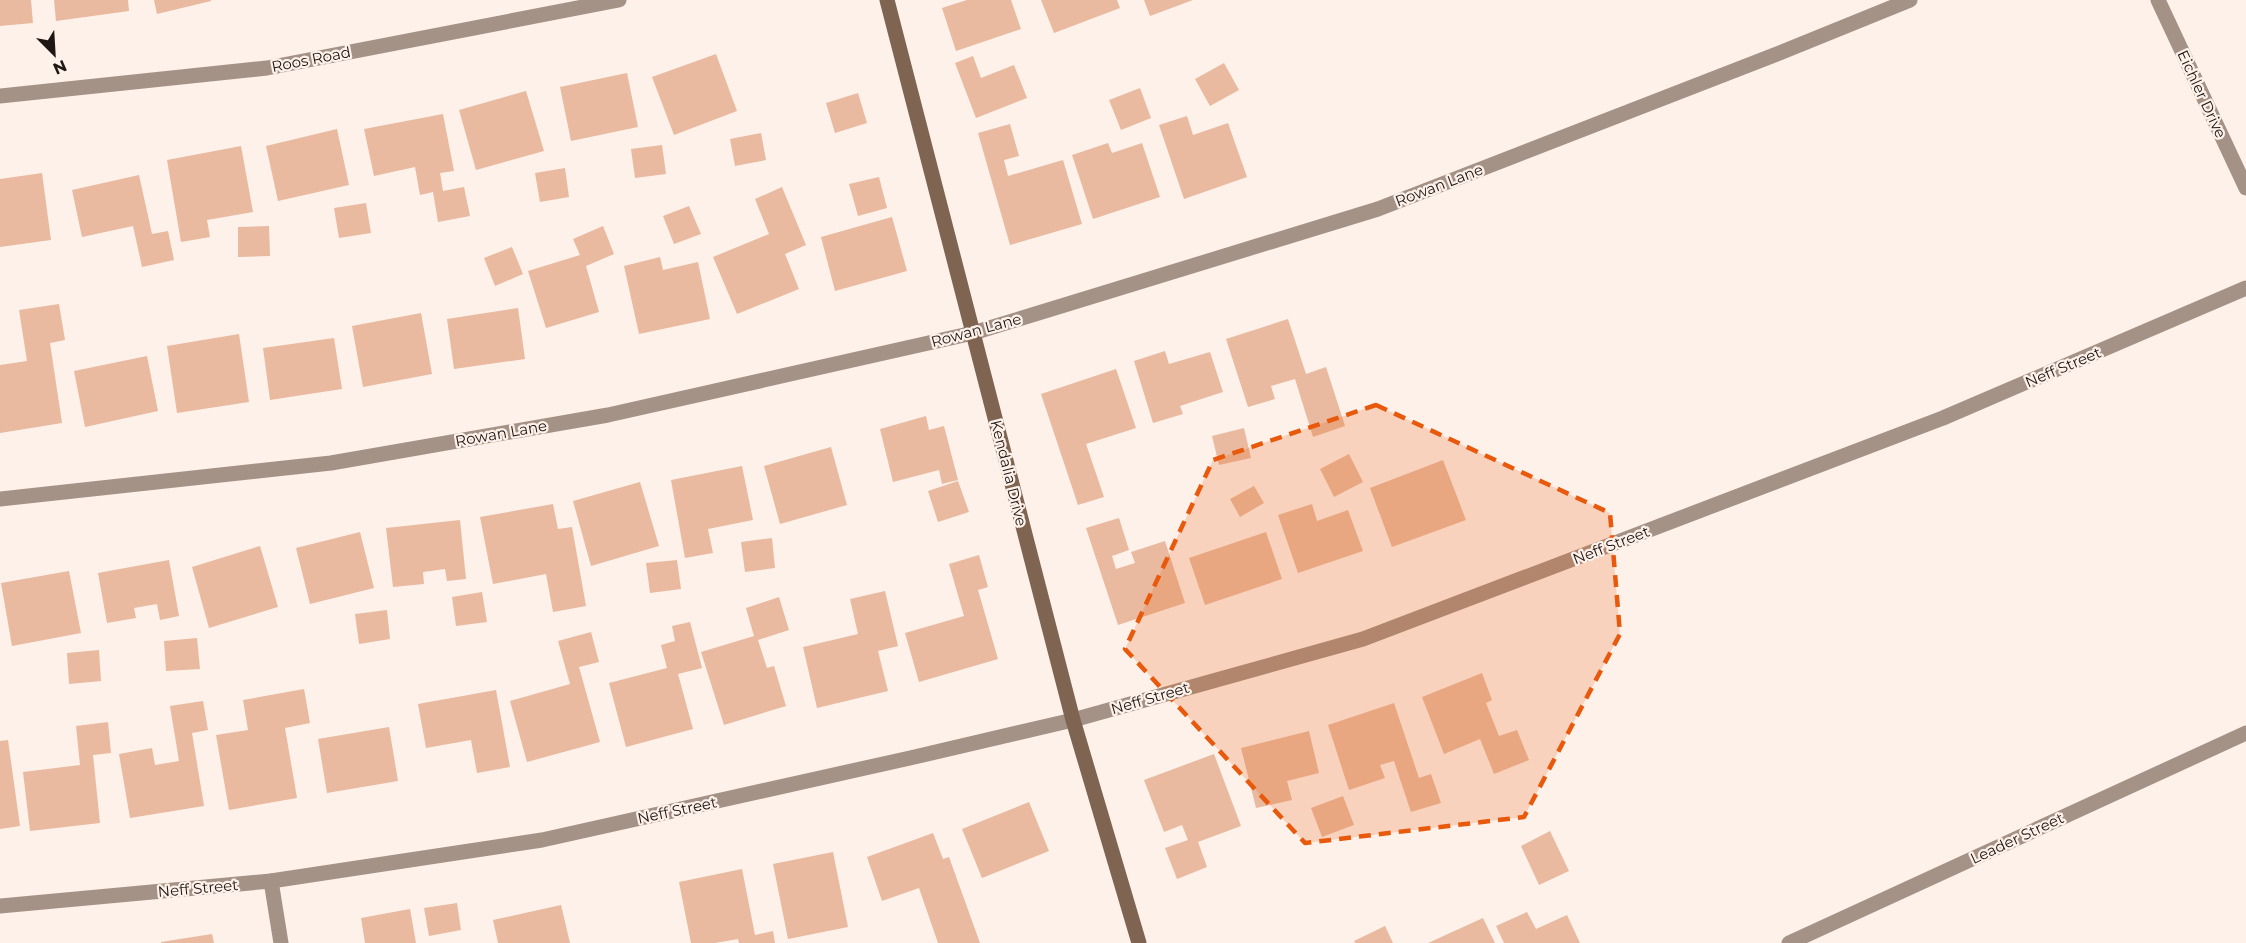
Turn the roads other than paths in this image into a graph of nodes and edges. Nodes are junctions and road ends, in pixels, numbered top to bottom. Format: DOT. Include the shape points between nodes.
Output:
graph roads {
  1 [pos="619,0"];
  2 [pos="887,0"];
  3 [pos="1910,0"];
  4 [pos="2158,0"];
  5 [pos="0,96"];
  6 [pos="2246,188"];
  7 [pos="2246,288"];
  8 [pos="973,333"];
  9 [pos="0,499"];
  10 [pos="1073,720"];
  11 [pos="2246,733"];
  12 [pos="271,881"];
  13 [pos="0,906"];
  14 [pos="281,943"];
  15 [pos="1139,943"];
  16 [pos="1789,943"];
  1 -- 5 [label="street, Roos Road" via="267,68"];
  2 -- 8 [label="street, Kendalia Drive"];
  3 -- 8 [label="street, Rowan Lane" via="1378,209"];
  4 -- 6 [label="street, Eichler Drive"];
  7 -- 10 [label="street, Neff Street" via="1943,418 1363,639"];
  8 -- 9 [label="street, Rowan Lane" via="608,415 331,463"];
  8 -- 10 [label="street, Kendalia Drive"];
  10 -- 12 [label="street, Neff Street" via="542,840"];
  10 -- 15 [label="street, Kendalia Drive"];
  11 -- 16 [label="street, Leader Street"];
  12 -- 13 [label="street, Neff Street"];
  12 -- 14 [label="street"];
}
